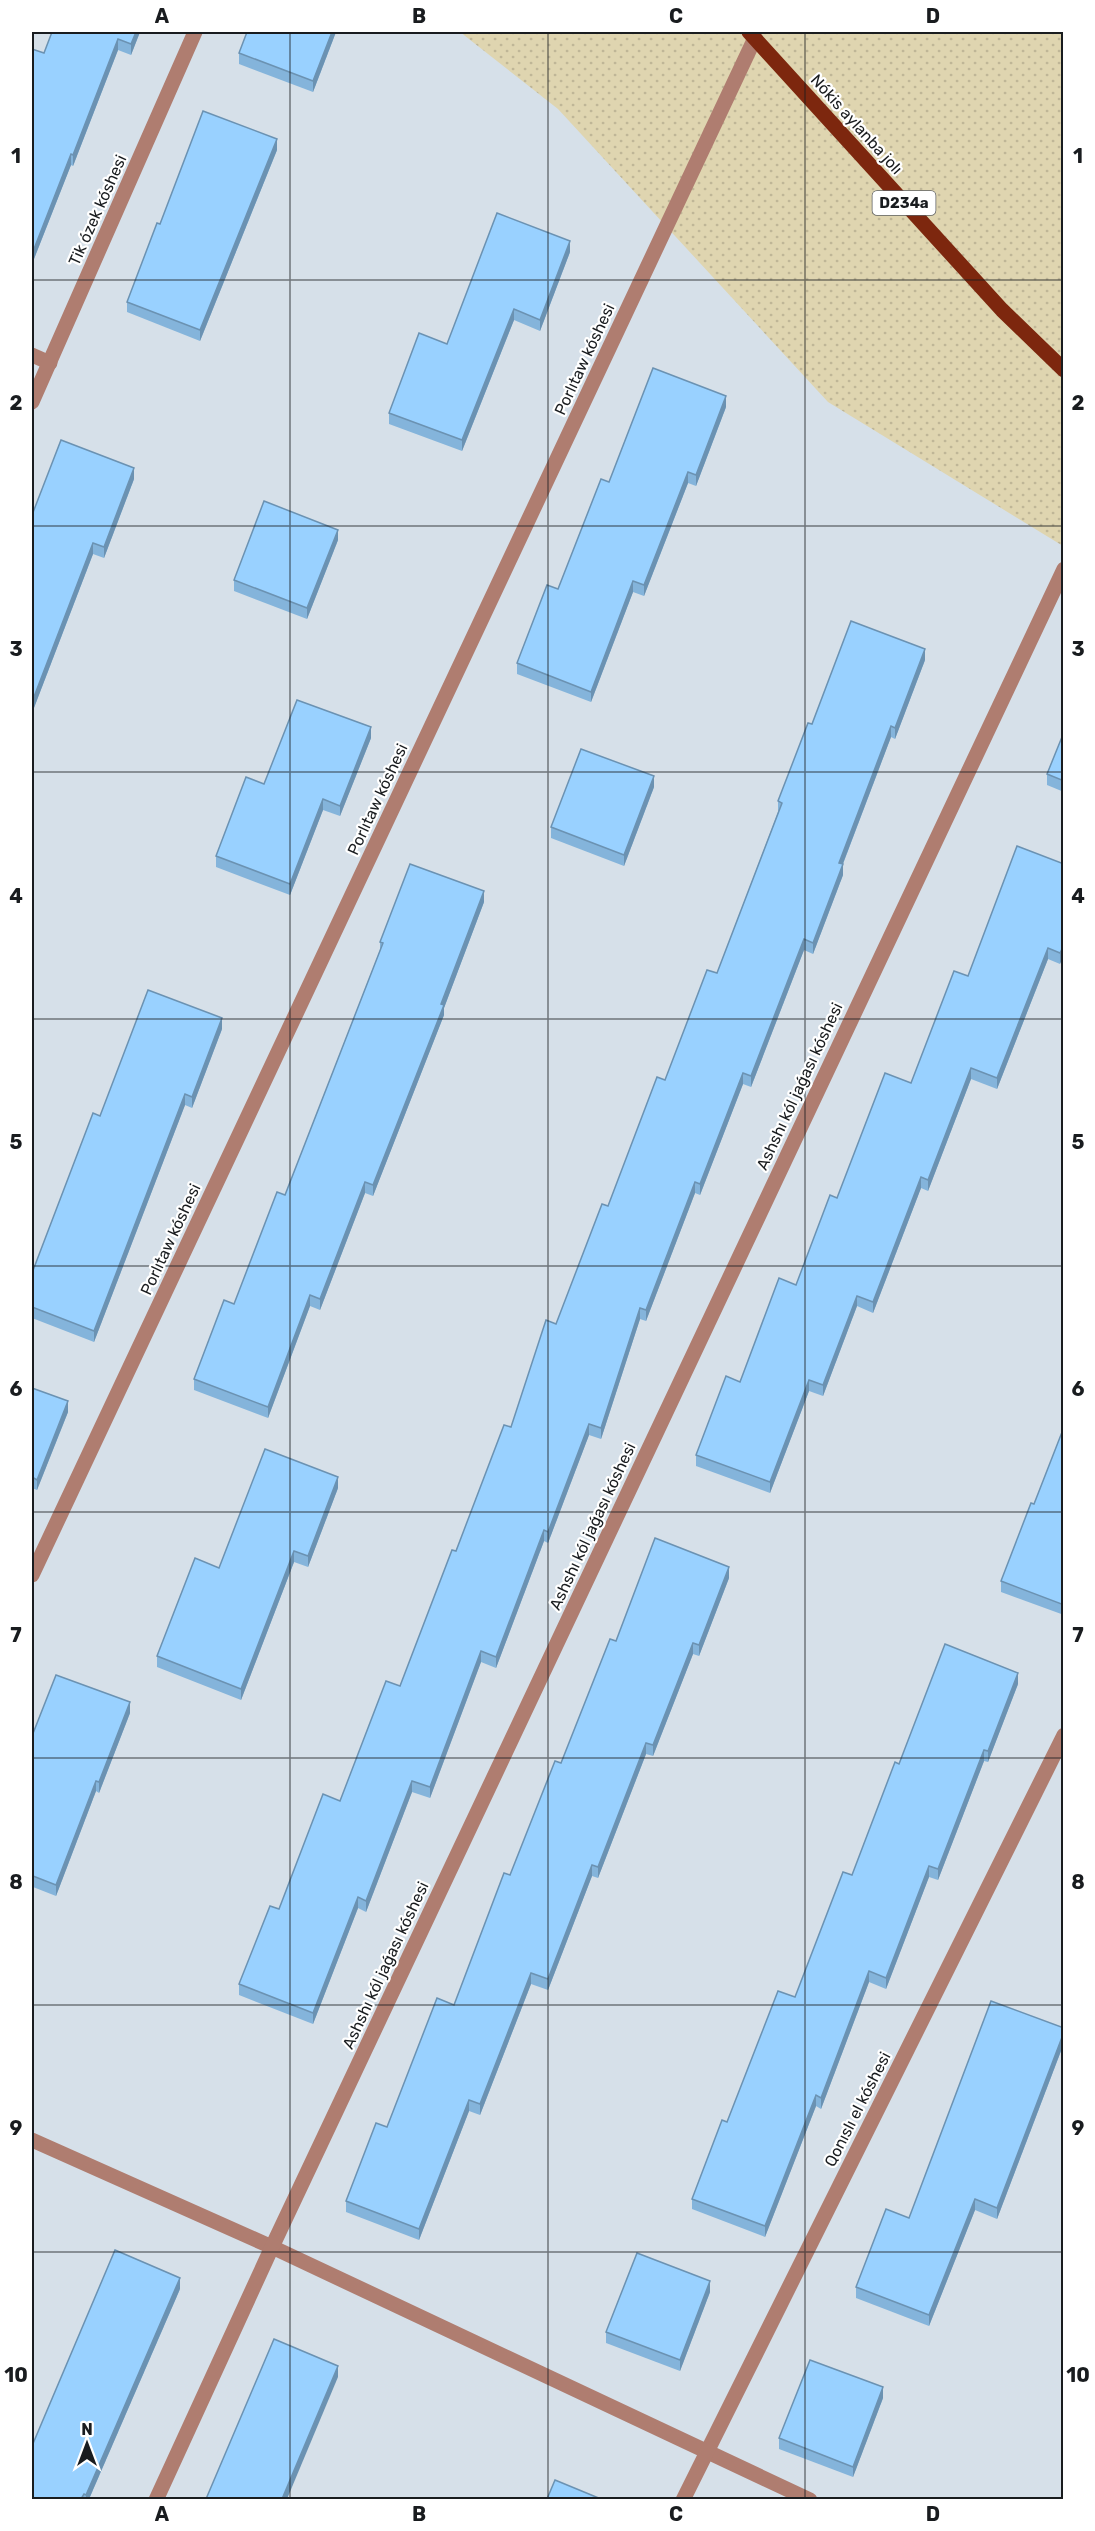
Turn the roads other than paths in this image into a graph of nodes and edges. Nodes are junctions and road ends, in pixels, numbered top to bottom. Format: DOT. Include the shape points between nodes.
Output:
graph roads {
  1 [pos="195,32"];
  2 [pos="752,35"];
  3 [pos="32,355"];
  4 [pos="50,363"];
  5 [pos="1064,370"];
  6 [pos="32,402"];
  7 [pos="1064,569"];
  8 [pos="32,1575"];
  9 [pos="1064,1735"];
  10 [pos="32,2140"];
  11 [pos="272,2247"];
  12 [pos="706,2450"];
  13 [pos="156,2499"];
  14 [pos="683,2499"];
  15 [pos="810,2499"];
  1 -- 4 [label="street, Tik ózek kóshesi"];
  2 -- 5 [label="main road, Nókis aylanba jolı / D234a" via="994,302"];
  2 -- 8 [label="street, Porlıtaw kóshesi"];
  3 -- 4 [label="street"];
  4 -- 6 [label="street, Tik ózek kóshesi"];
  7 -- 11 [label="street, Ashshı kól jaǵası kóshesi"];
  9 -- 12 [label="street, Qonıslı el kóshesi"];
  10 -- 11 [label="street"];
  11 -- 12 [label="street"];
  11 -- 13 [label="street, Ashshı kól jaǵası kóshesi"];
  12 -- 14 [label="street, Qonıslı el kóshesi"];
  12 -- 15 [label="street"];
}
